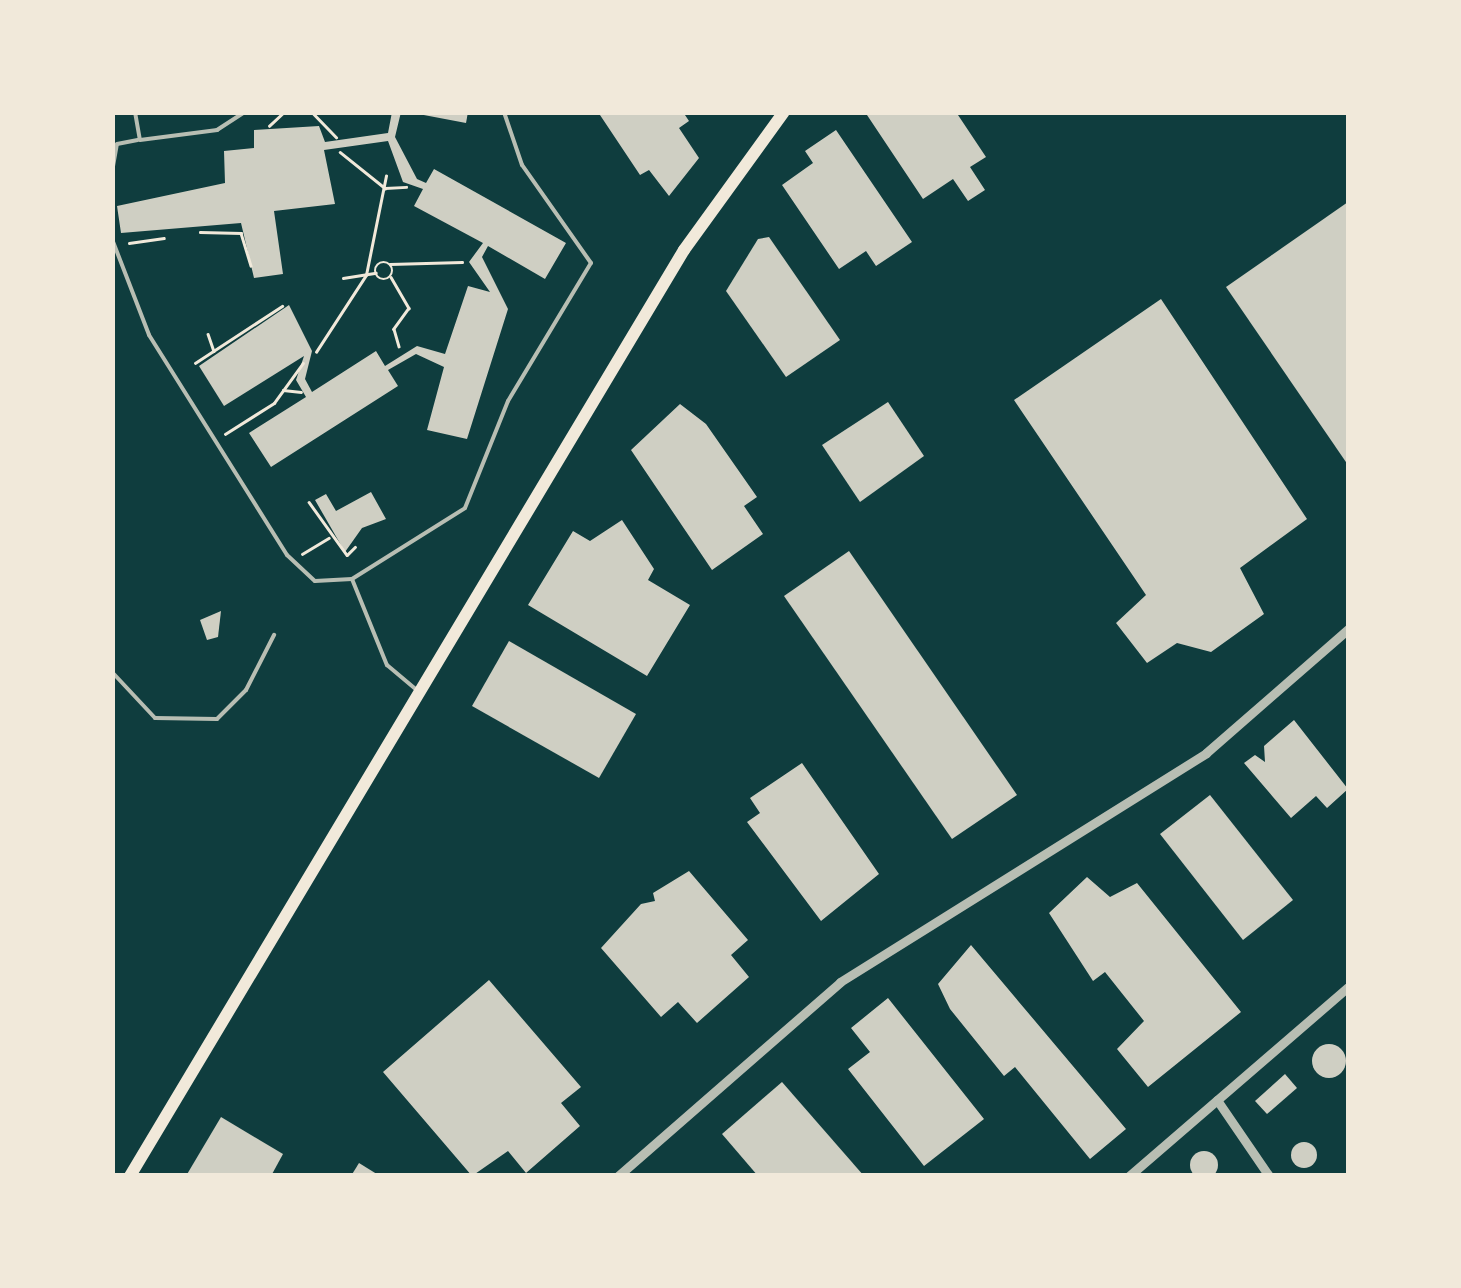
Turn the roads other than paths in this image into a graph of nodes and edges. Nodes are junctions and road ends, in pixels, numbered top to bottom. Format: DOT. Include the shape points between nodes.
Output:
graph roads {
  1 [pos="135,112"];
  2 [pos="245,112"];
  3 [pos="504,112"];
  4 [pos="784,112"];
  5 [pos="140,140"];
  6 [pos="112,172"];
  7 [pos="112,239"];
  8 [pos="352,579"];
  9 [pos="1348,629"];
  10 [pos="274,635"];
  11 [pos="112,672"];
  12 [pos="420,691"];
  13 [pos="1345,990"];
  14 [pos="1348,1005"];
  15 [pos="1217,1100"];
  16 [pos="130,1176"];
  17 [pos="618,1176"];
  18 [pos="1129,1176"];
  19 [pos="1269,1176"];
  1 -- 5 [label="lane"];
  2 -- 5 [label="lane" via="217,130"];
  3 -- 8 [label="lane" via="522,165 591,263 508,402 466,508"];
  4 -- 12 [label="main road" via="684,250"];
  5 -- 6 [label="lane" via="117,144"];
  7 -- 8 [label="lane" via="149,335 287,555 315,580"];
  8 -- 12 [label="lane" via="388,666"];
  9 -- 17 [label="street" via="1206,753 840,982"];
  10 -- 11 [label="lane" via="246,690 217,719 155,718"];
  12 -- 16 [label="main road"];
  13 -- 14 [label="street"];
  13 -- 15 [label="street"];
  15 -- 18 [label="street"];
  15 -- 19 [label="street"];
}
